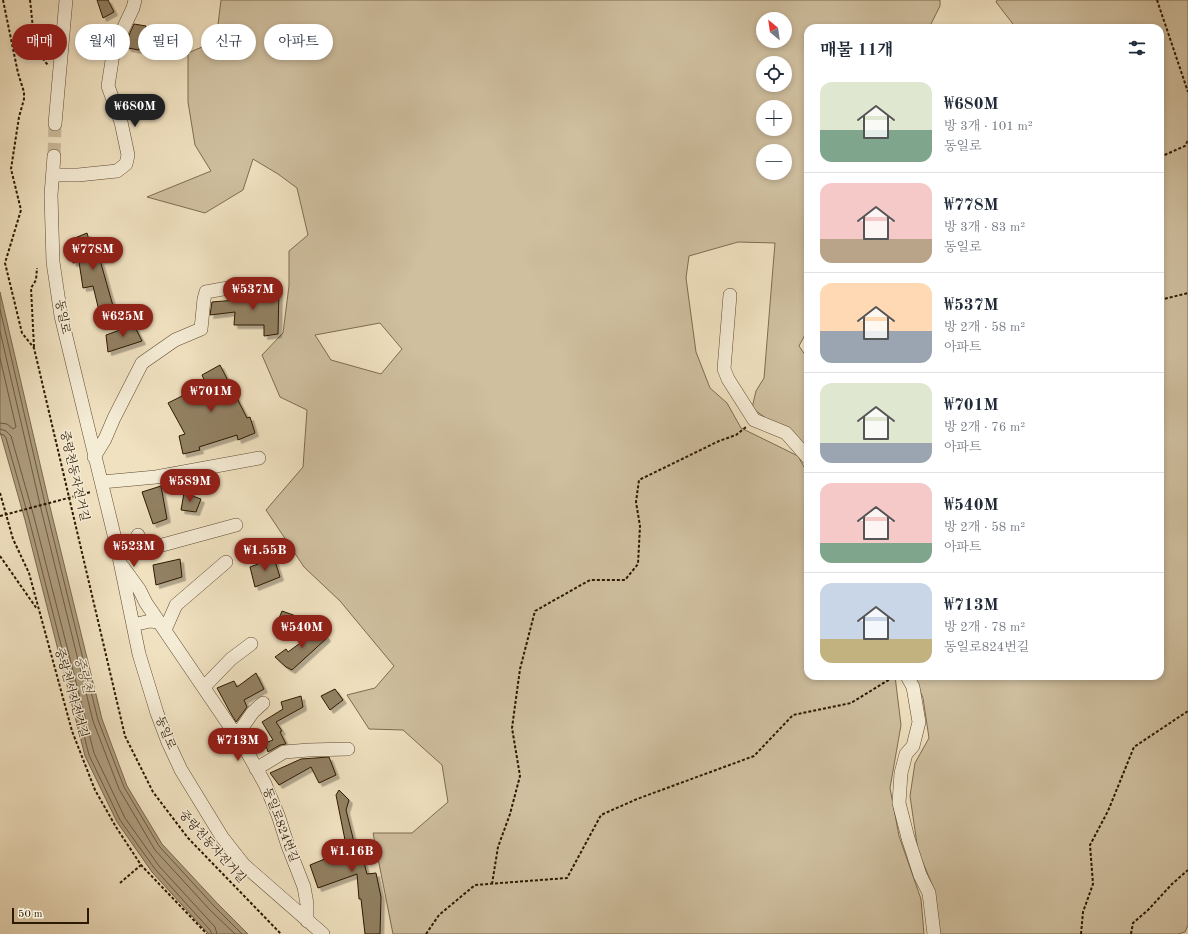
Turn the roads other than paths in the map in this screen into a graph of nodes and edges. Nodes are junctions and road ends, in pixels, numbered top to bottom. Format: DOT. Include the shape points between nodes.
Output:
graph roads {
  1 [pos="66,0"];
  2 [pos="135,0"];
  3 [pos="55,124"];
  4 [pos="54,156"];
  5 [pos="53,175"];
  6 [pos="250,284"];
  7 [pos="730,295"];
  8 [pos="804,453"];
  9 [pos="94,457"];
  10 [pos="259,458"];
  11 [pos="102,482"];
  12 [pos="236,524"];
  13 [pos="117,547"];
  14 [pos="226,562"];
  15 [pos="120,564"];
  16 [pos="133,625"];
  17 [pos="162,626"];
  18 [pos="251,644"];
  19 [pos="909,680"];
  20 [pos="204,687"];
  21 [pos="263,703"];
  22 [pos="236,736"];
  23 [pos="257,740"];
  24 [pos="348,749"];
  25 [pos="246,750"];
  26 [pos="256,769"];
  27 [pos="307,921"];
  28 [pos="323,934"];
  29 [pos="934,934"];
  1 -- 3 [label="street"];
  2 -- 5 [label="street" via="114,48 108,86 121,122 128,155 126,164 117,171"];
  4 -- 5 [label="street, 동일로"];
  5 -- 9 [label="street, 동일로" via="53,262 61,316"];
  6 -- 9 [label="street" via="206,292 201,328 175,340 142,363"];
  7 -- 8 [label="street" via="724,369 728,379 754,420 786,433"];
  9 -- 11 [label="street, 동일로"];
  10 -- 11 [label="street" via="156,477"];
  11 -- 13 [label="street, 동일로"];
  12 -- 13 [label="street" via="155,546 139,539"];
  13 -- 15 [label="street, 동일로"];
  14 -- 17 [label="street" via="176,605"];
  15 -- 16 [label="street, 동일로"];
  15 -- 17 [label="street, 동일로824번길"];
  16 -- 17 [label="street" via="150,621"];
  16 -- 27 [label="street, 동일로" via="157,713 180,770 222,836 244,865"];
  17 -- 20 [label="street, 동일로824번길"];
  18 -- 20 [label="street" via="231,659"];
  19 -- 29 [label="street" via="913,687 919,722 913,746 906,754 901,773 899,803 915,860 929,893"];
  20 -- 22 [label="street, 동일로824번길"];
  21 -- 22 [label="street" via="252,712"];
  22 -- 25 [label="street, 동일로824번길"];
  23 -- 25 [label="street"];
  24 -- 26 [label="street" via="284,752"];
  25 -- 26 [label="street, 동일로824번길"];
  26 -- 27 [label="street, 동일로824번길" via="278,815 304,887"];
  27 -- 28 [label="street, 동일로"];
}
